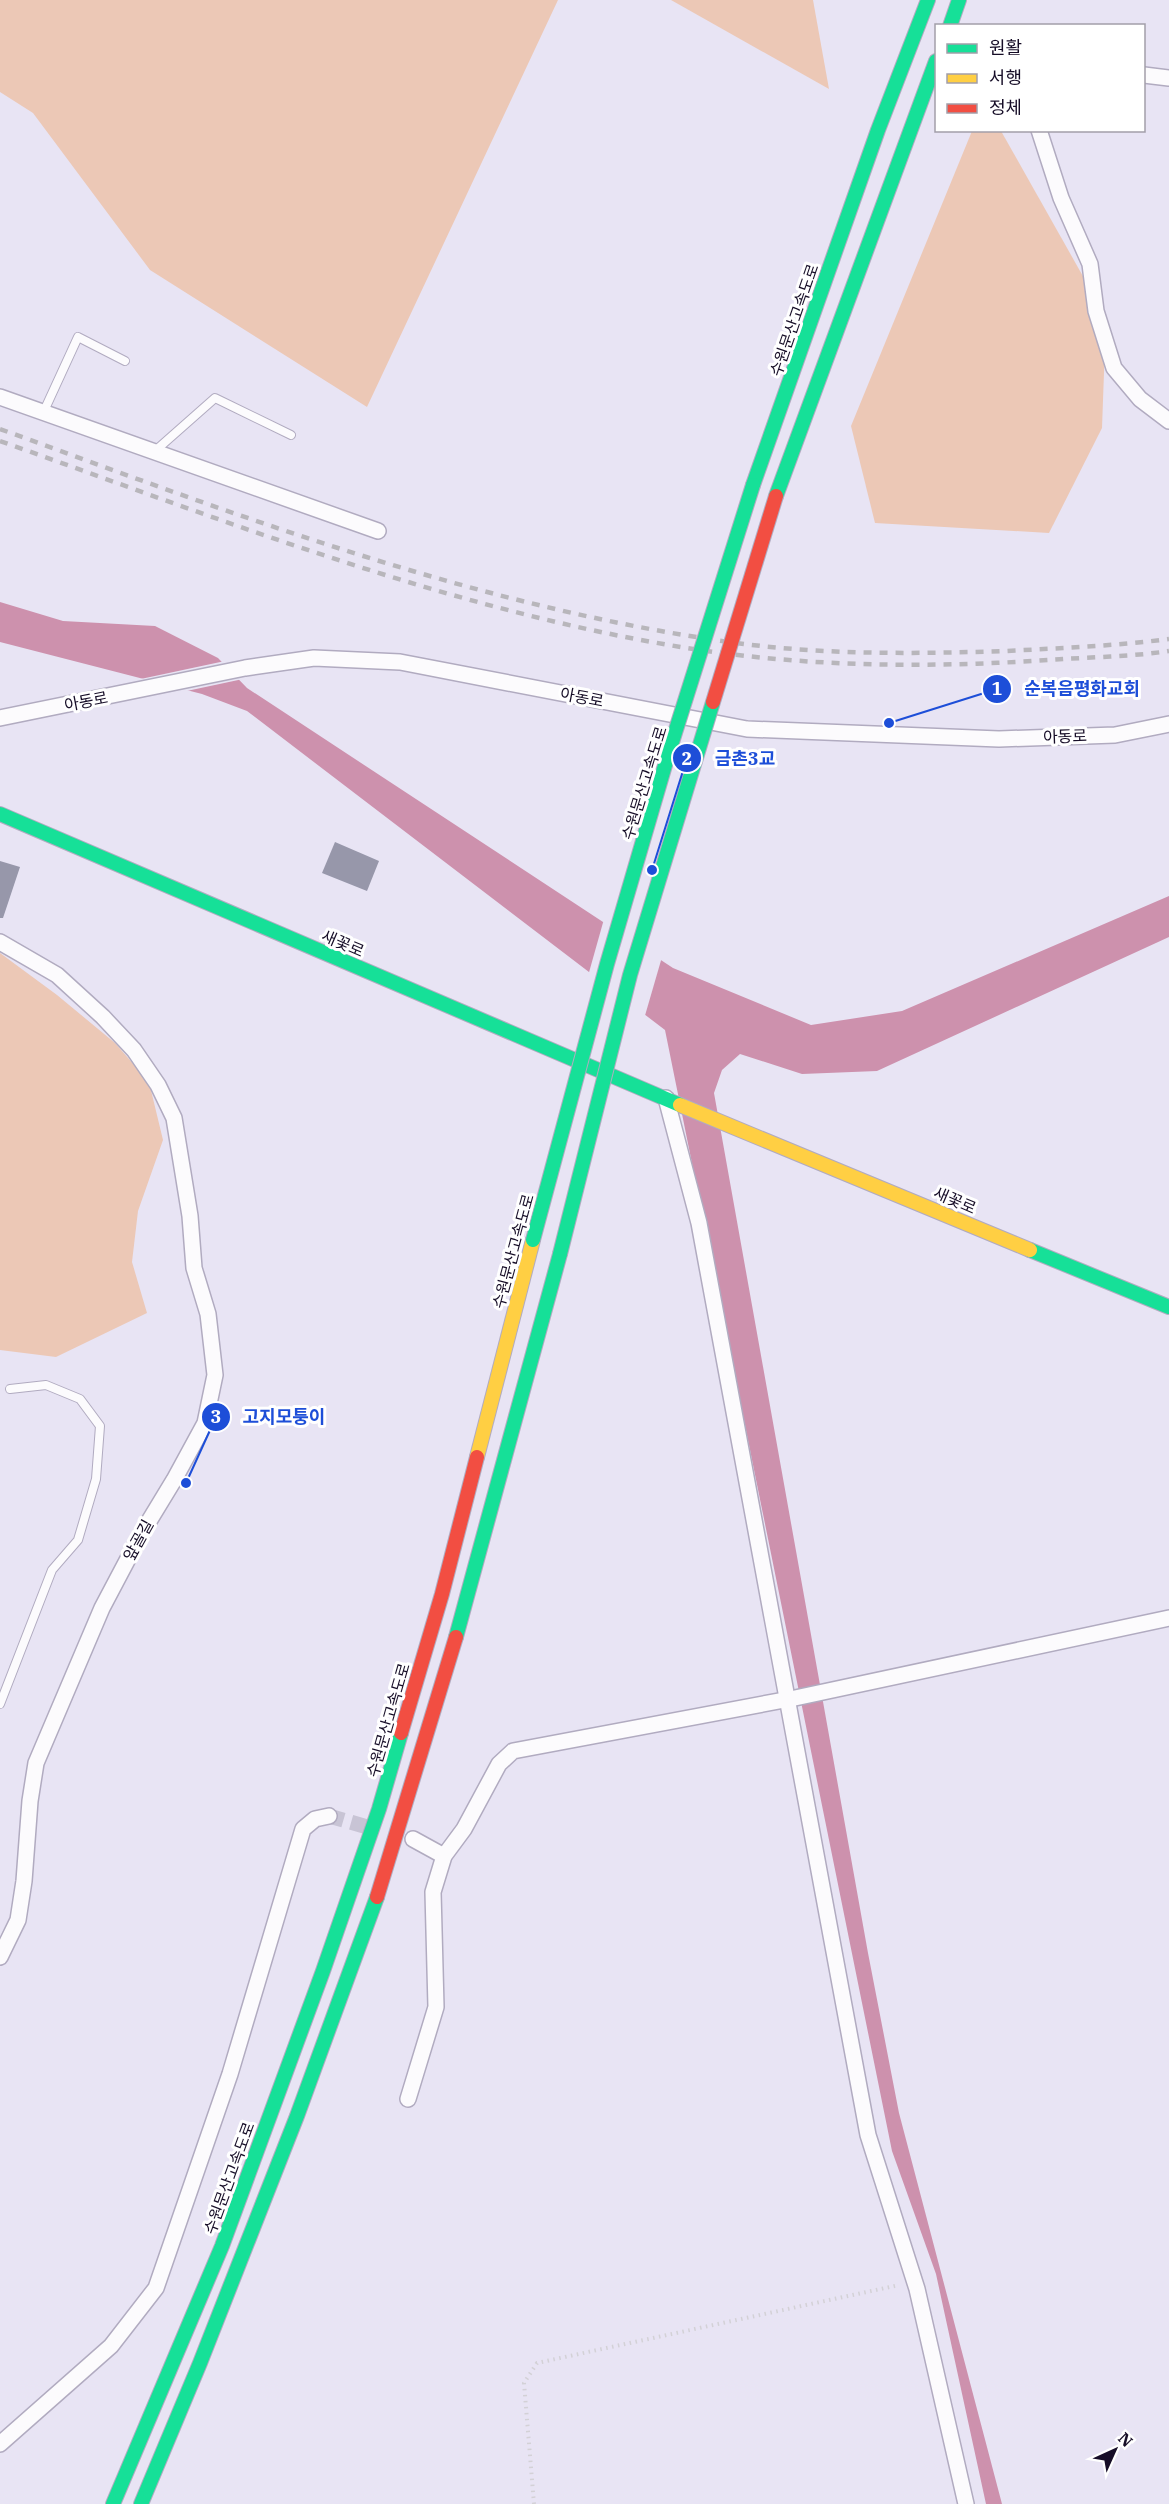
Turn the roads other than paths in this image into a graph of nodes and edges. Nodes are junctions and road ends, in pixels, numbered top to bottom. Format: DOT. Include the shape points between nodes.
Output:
graph roads {
  1 [pos="928,0"];
  2 [pos="959,0"];
  3 [pos="951,24"];
  4 [pos="935,64"];
  5 [pos="1145,75"];
  6 [pos="1169,78"];
  7 [pos="1041,132"];
  8 [pos="125,361"];
  9 [pos="0,397"];
  10 [pos="44,411"];
  11 [pos="1169,421"];
  12 [pos="291,435"];
  13 [pos="154,451"];
  14 [pos="378,531"];
  15 [pos="0,718"];
  16 [pos="1169,724"];
  17 [pos="0,814"];
  18 [pos="0,942"];
  19 [pos="670,1100"];
  20 [pos="1169,1307"];
  21 [pos="10,1389"];
  22 [pos="1169,1617"];
  23 [pos="791,1699"];
  24 [pos="0,1704"];
  25 [pos="329,1816"];
  26 [pos="413,1839"];
  27 [pos="444,1856"];
  28 [pos="0,1957"];
  29 [pos="408,2099"];
  30 [pos="0,2445"];
  31 [pos="113,2504"];
  32 [pos="141,2504"];
  33 [pos="966,2504"];
  1 -- 31 [label="main road, 수원문산고속도로, bridge" via="753,485 668,755 607,964 442,1594 379,1809 222,2246"];
  2 -- 3 [label="main road"];
  4 -- 32 [label="main road, bridge" via="776,496 630,975 472,1584 408,1800 305,2097"];
  5 -- 6 [label="street"];
  7 -- 11 [label="street" via="1061,198 1090,264 1096,311 1114,368 1140,399"];
  8 -- 10 [label="lane" via="78,337"];
  9 -- 10 [label="street"];
  10 -- 13 [label="street"];
  12 -- 13 [label="lane" via="215,398"];
  13 -- 14 [label="street"];
  15 -- 16 [label="street, 아동로" via="245,668 314,658 400,662 747,729 999,739 1115,735"];
  17 -- 19 [label="main road, 새꽃로"];
  18 -- 28 [label="street, 앞골길" via="57,975 134,1050 158,1085 174,1118 194,1268 208,1314 215,1375 205,1423 102,1608 36,1763 18,1920"];
  19 -- 20 [label="main road, 새꽃로"];
  19 -- 23 [label="street" via="699,1222"];
  21 -- 24 [label="lane" via="46,1385 80,1399 100,1426 96,1479 78,1540 52,1570"];
  22 -- 23 [label="street"];
  23 -- 27 [label="street" via="513,1751 499,1764 464,1829"];
  23 -- 33 [label="street" via="868,2135 915,2282"];
  25 -- 30 [label="street" via="315,1819 303,1829 230,2073 156,2288 111,2346"];
  26 -- 27 [label="street"];
  27 -- 29 [label="street" via="433,1892 435,2007"];
}
